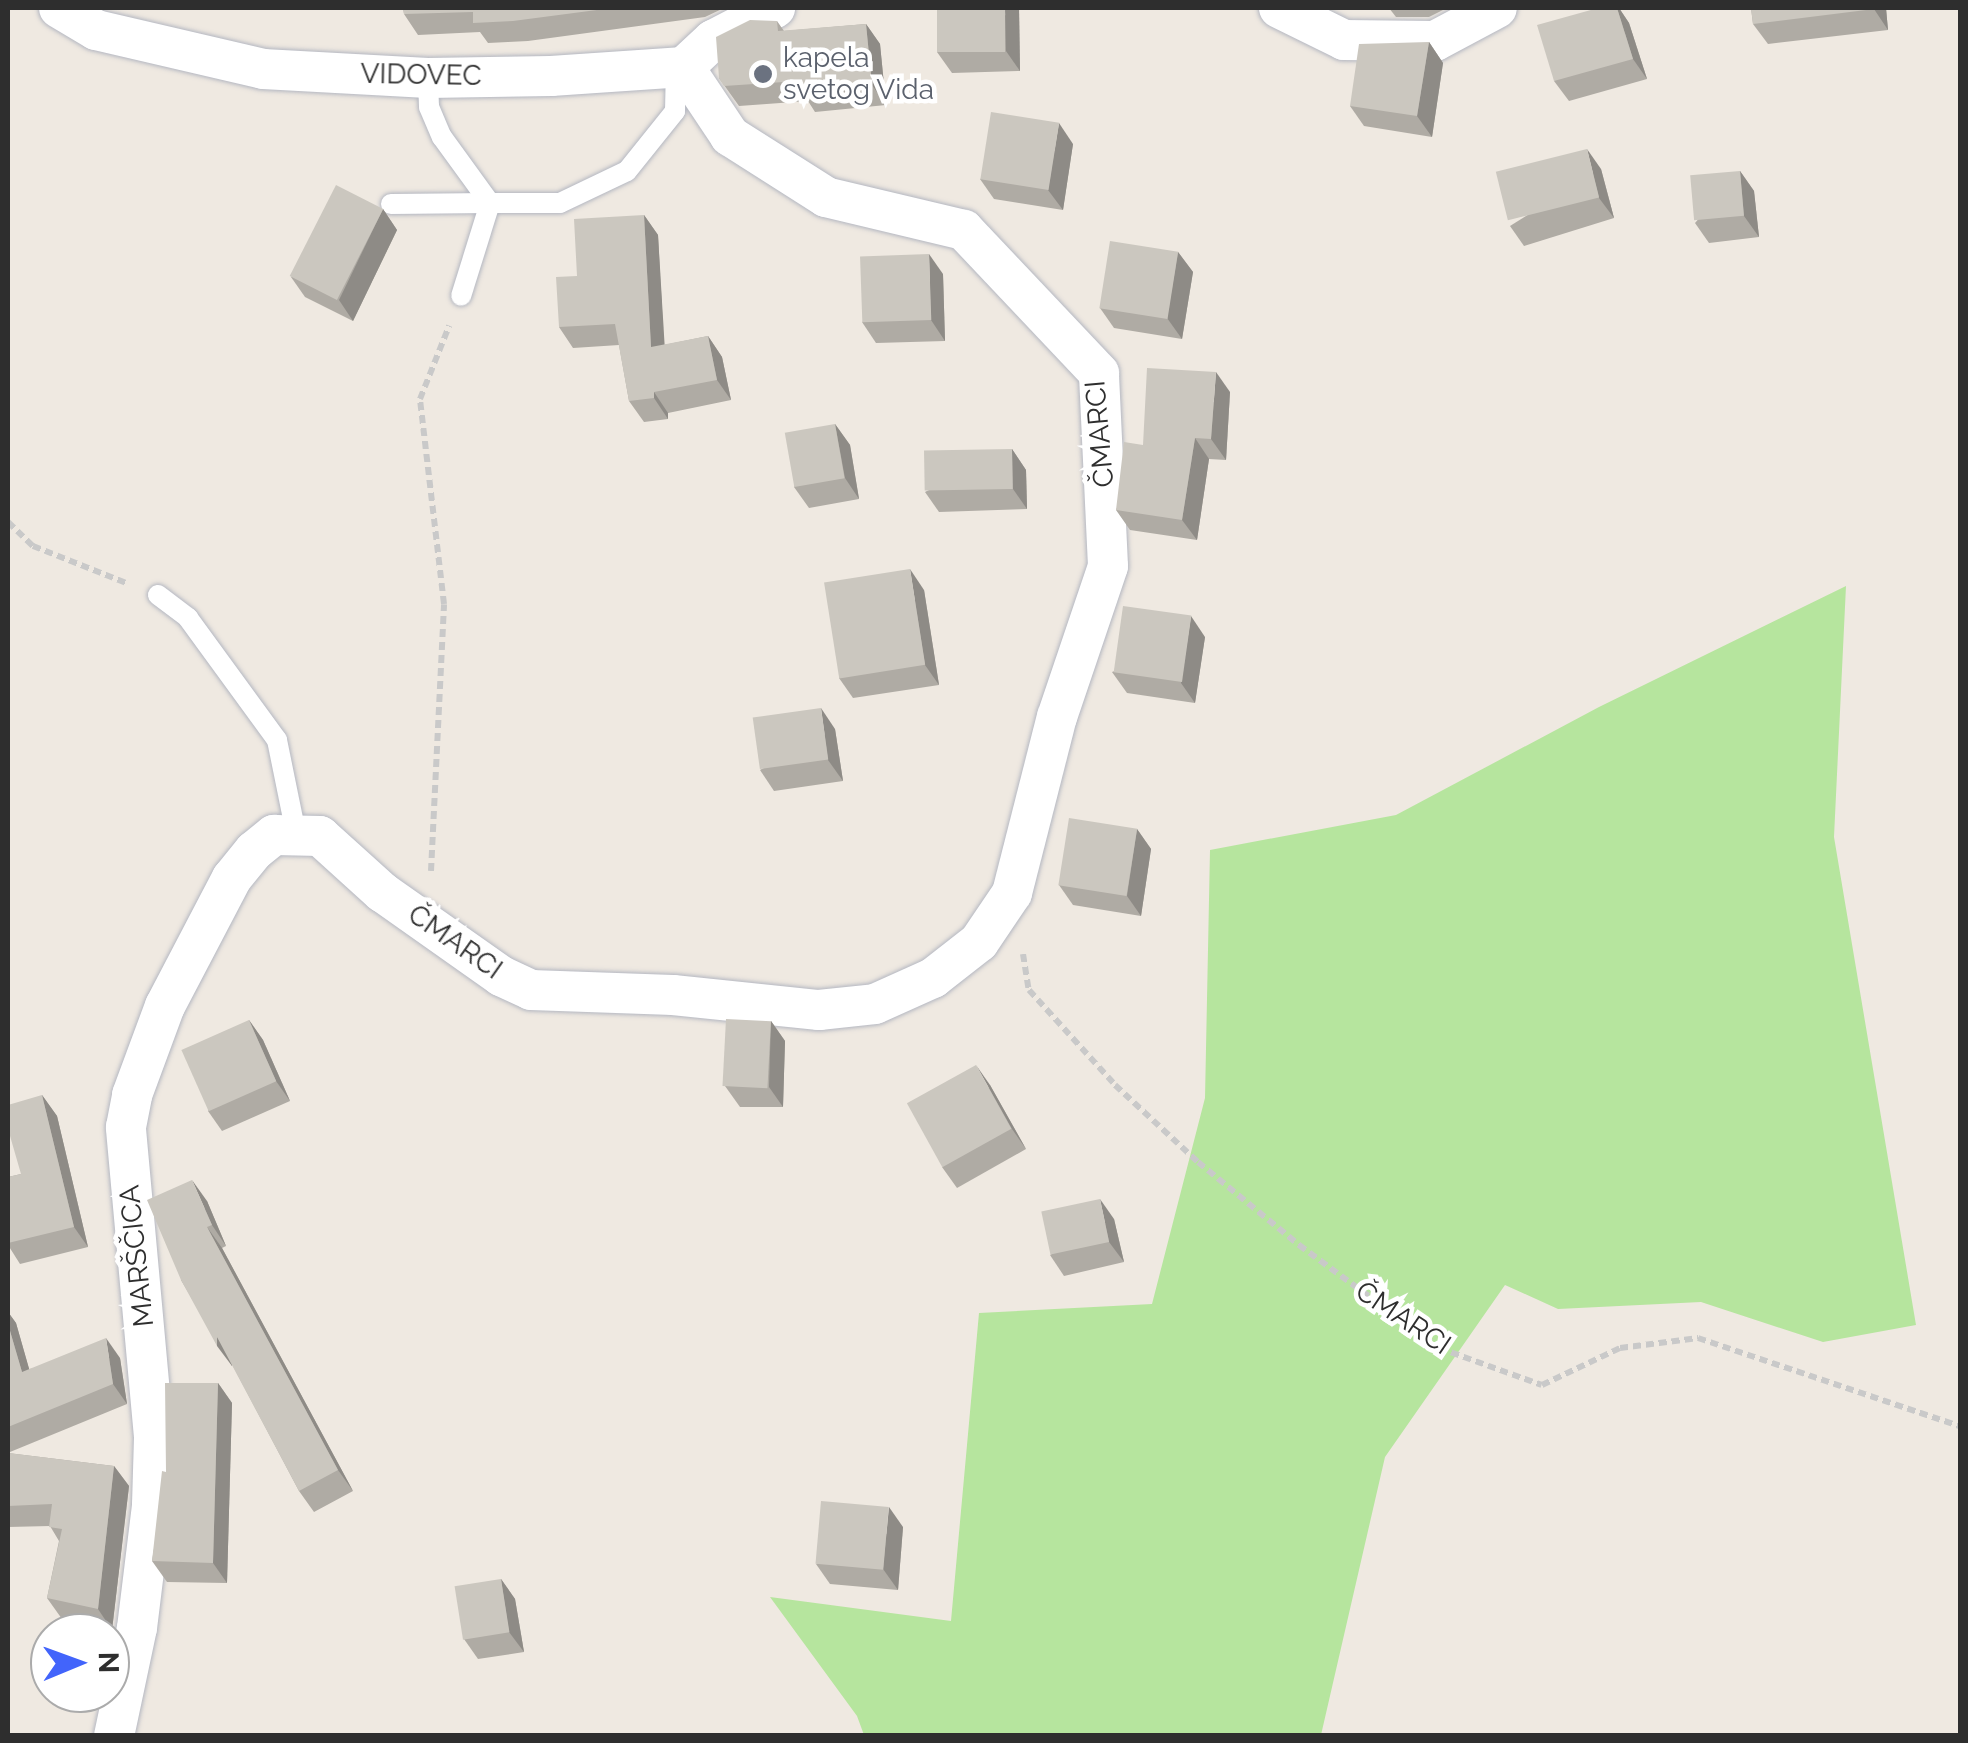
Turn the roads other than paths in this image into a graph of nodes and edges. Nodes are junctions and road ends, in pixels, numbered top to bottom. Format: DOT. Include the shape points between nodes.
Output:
graph roads {
  1 [pos="59,8"];
  2 [pos="775,8"];
  3 [pos="1279,8"];
  4 [pos="1497,8"];
  5 [pos="680,67"];
  6 [pos="428,78"];
  7 [pos="490,203"];
  8 [pos="391,204"];
  9 [pos="461,296"];
  10 [pos="158,595"];
  11 [pos="296,833"];
  12 [pos="114,1736"];
  1 -- 6 [label="street, VIDOVEC" via="96,30 262,69"];
  2 -- 5 [label="street" via="713,40"];
  3 -- 4 [label="street" via="1344,40 1435,41"];
  5 -- 6 [label="street, VIDOVEC"];
  5 -- 7 [label="lane" via="675,111 626,171 560,203"];
  5 -- 11 [label="street, ČMARCI" via="730,136 826,197 964,230 1100,373 1108,566 1057,717 1012,893 979,942 933,978 876,1004 819,1010 532,990 382,892 320,836"];
  6 -- 7 [label="lane" via="429,107 442,136"];
  7 -- 8 [label="lane"];
  7 -- 9 [label="lane"];
  10 -- 11 [label="lane" via="188,618 277,740"];
  11 -- 12 [label="street, MARŠČICA" via="274,835 232,878 166,1006 132,1095 126,1127 154,1437 137,1628"];
}
